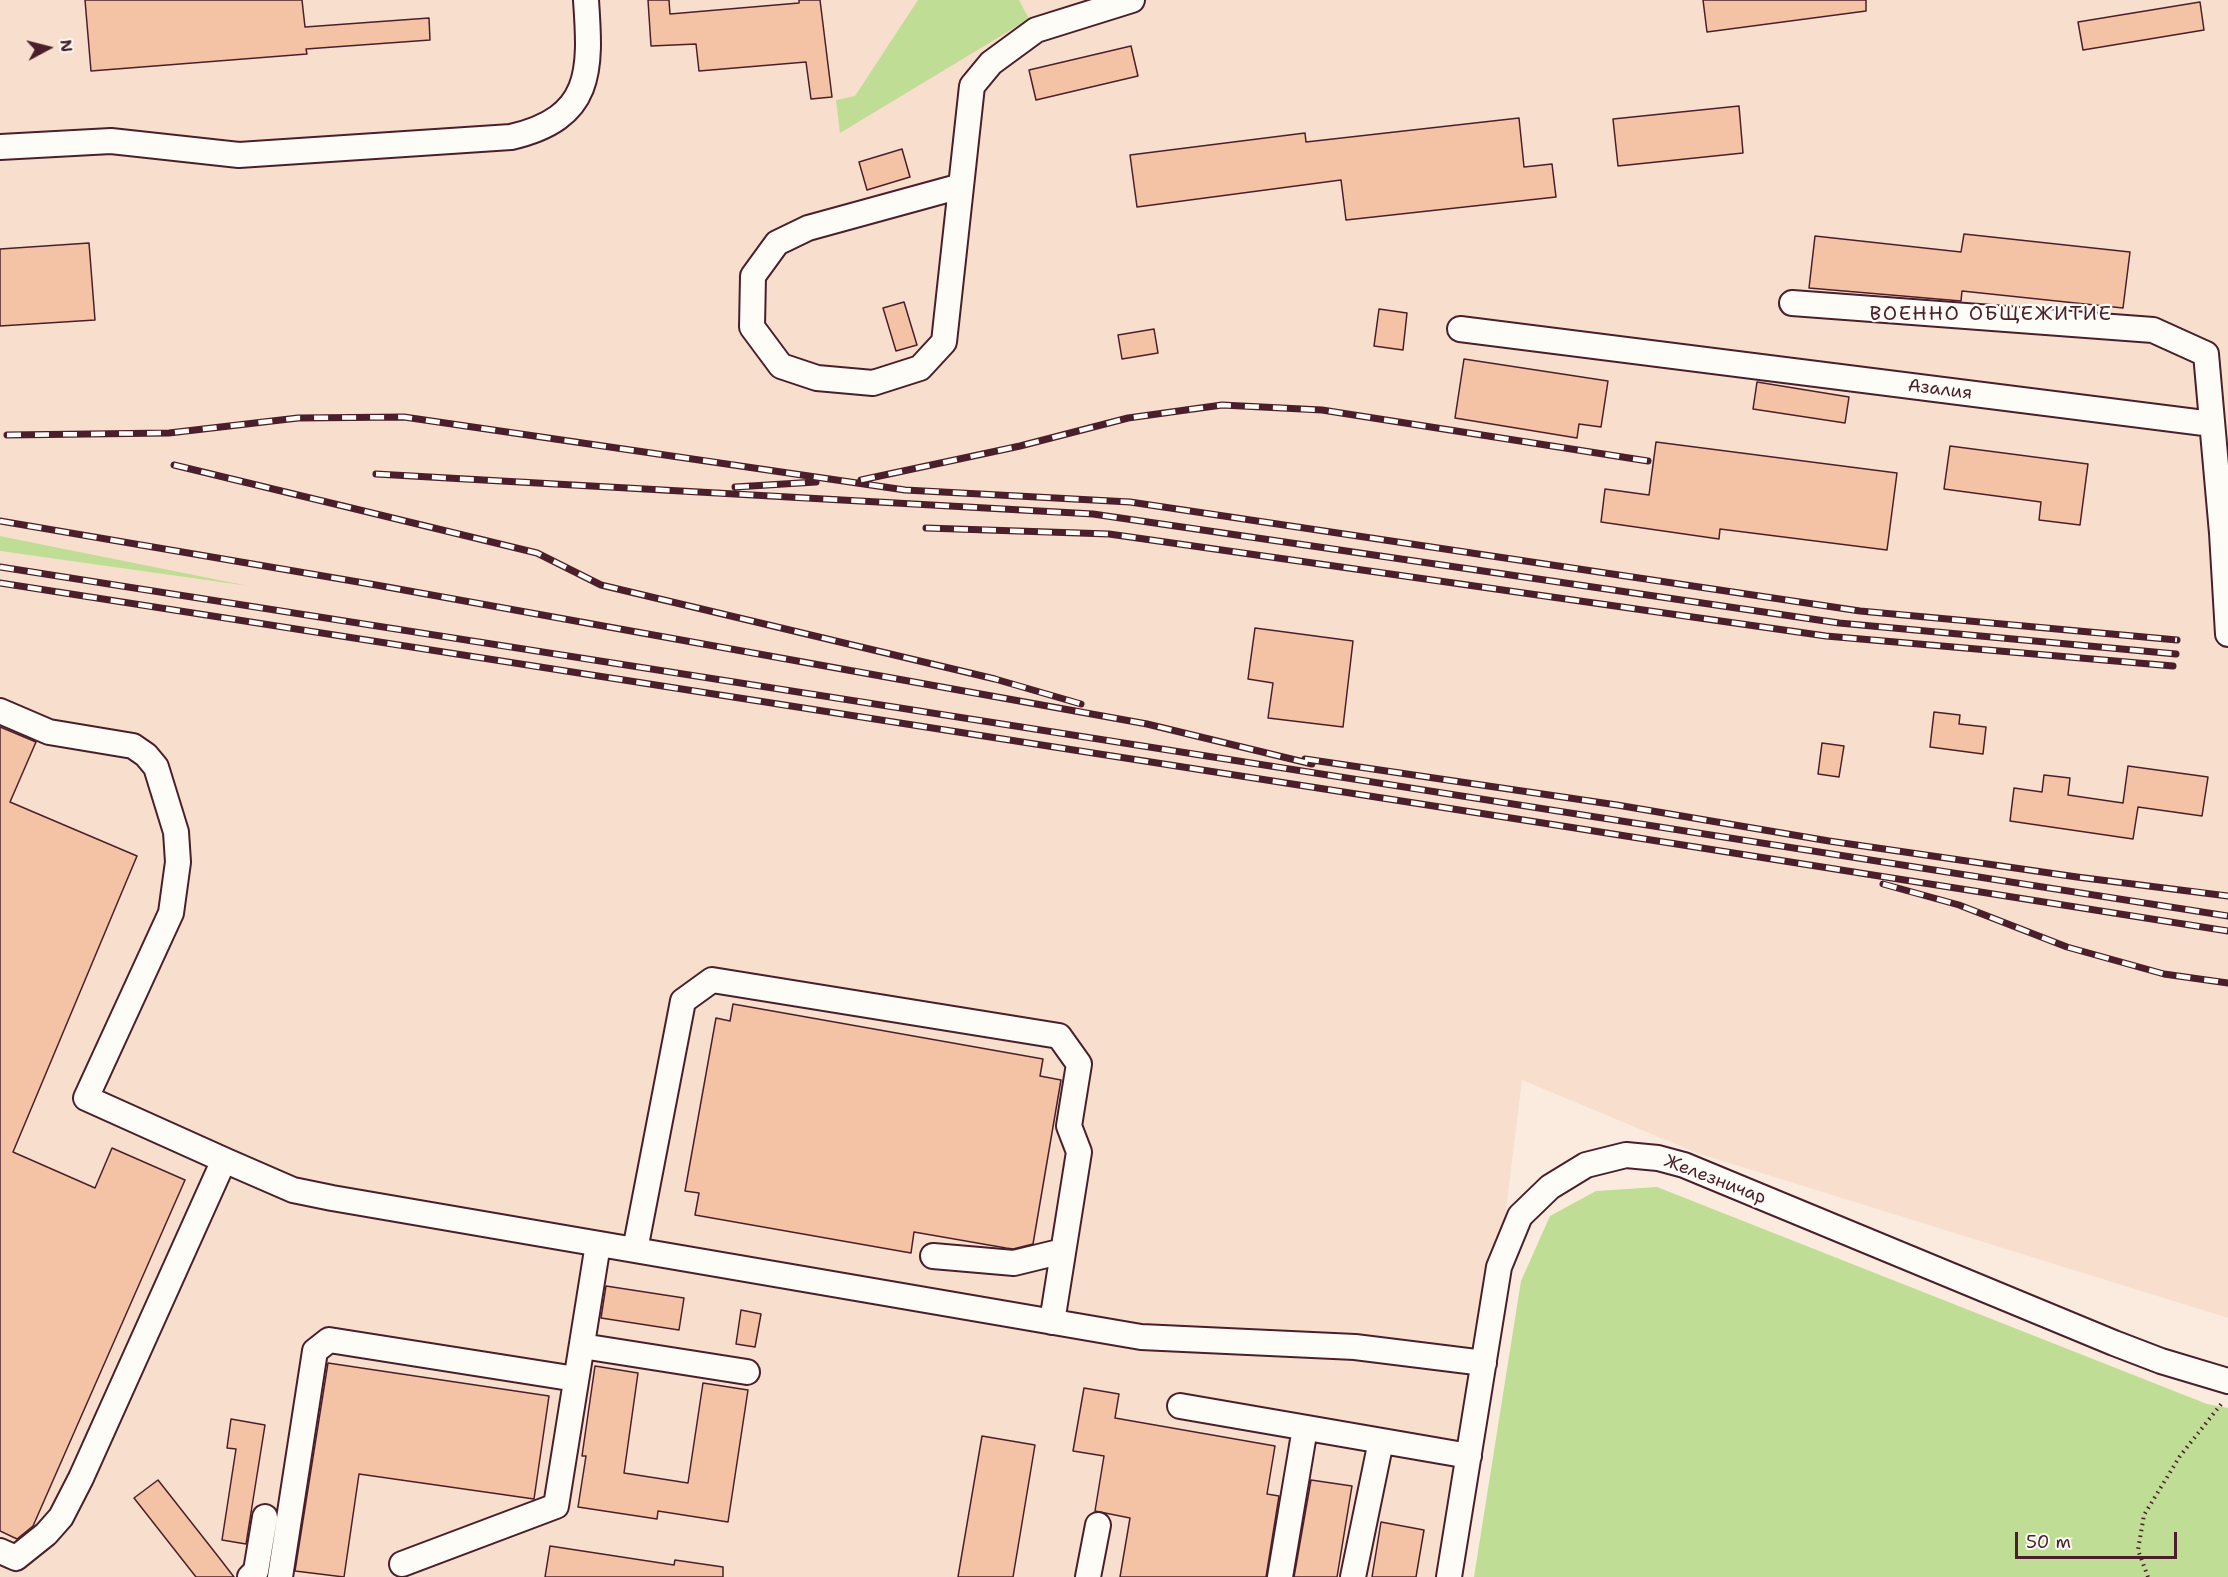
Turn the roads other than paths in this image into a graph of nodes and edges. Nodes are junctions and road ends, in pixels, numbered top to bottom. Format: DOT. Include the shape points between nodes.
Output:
graph roads {
  1 [pos="586,0"];
  2 [pos="1132,0"];
  3 [pos="0,147"];
  4 [pos="961,186"];
  5 [pos="1792,303"];
  6 [pos="1460,329"];
  7 [pos="2217,353"];
  8 [pos="2212,424"];
  9 [pos="2228,634"];
  10 [pos="0,711"];
  11 [pos="224,1160"];
  12 [pos="598,1244"];
  13 [pos="634,1250"];
  14 [pos="1063,1251"];
  15 [pos="933,1256"];
  16 [pos="1052,1322"];
  17 [pos="582,1346"];
  18 [pos="1484,1363"];
  19 [pos="747,1372"];
  20 [pos="576,1379"];
  21 [pos="2228,1381"];
  22 [pos="1180,1406"];
  23 [pos="1305,1428"];
  24 [pos="1381,1441"];
  25 [pos="1469,1456"];
  26 [pos="265,1517"];
  27 [pos="1098,1526"];
  28 [pos="0,1551"];
  29 [pos="402,1564"];
  30 [pos="250,1577"];
  31 [pos="280,1577"];
  32 [pos="1088,1577"];
  33 [pos="1280,1577"];
  34 [pos="1353,1577"];
  35 [pos="1449,1577"];
  1 -- 3 [label="street" via="590,47 587,74 576,98 559,117 536,131 511,137 239,155 111,141"];
  2 -- 4 [label="street" via="1036,30 991,63 972,86"];
  4 -- 4 [label="street" via="944,342 920,369 873,383 817,378 781,366 752,327 753,276 777,243 808,228"];
  5 -- 7 [label="street" via="2153,330"];
  6 -- 8 [label="street, Азалия"];
  7 -- 8 [label="street"];
  8 -- 9 [label="street"];
  10 -- 11 [label="street" via="49,732 133,747 156,767 176,832 178,862 171,912 86,1098"];
  11 -- 12 [label="street" via="293,1190"];
  11 -- 28 [label="street" via="61,1517 16,1558"];
  12 -- 13 [label="street"];
  12 -- 17 [label="street"];
  13 -- 14 [label="street" via="683,1001 712,980 1059,1036 1079,1064 1069,1126 1079,1152"];
  13 -- 16 [label="street"];
  14 -- 15 [label="street" via="1014,1263"];
  14 -- 16 [label="street"];
  16 -- 18 [label="street" via="1141,1337 1355,1347"];
  17 -- 19 [label="street"];
  17 -- 20 [label="street"];
  18 -- 21 [label="street, Железничар" via="1499,1267 1520,1216 1550,1187 1587,1165 1626,1155 1684,1165 2114,1343"];
  18 -- 25 [label="street, Железничар"];
  20 -- 29 [label="street" via="556,1506"];
  20 -- 31 [label="street" via="329,1340 315,1351"];
  22 -- 23 [label="street"];
  23 -- 24 [label="street"];
  23 -- 33 [label="street"];
  24 -- 25 [label="street"];
  24 -- 34 [label="street"];
  25 -- 35 [label="street, Железничар"];
  26 -- 30 [label="street" via="256,1571"];
  27 -- 32 [label="street"];
}
